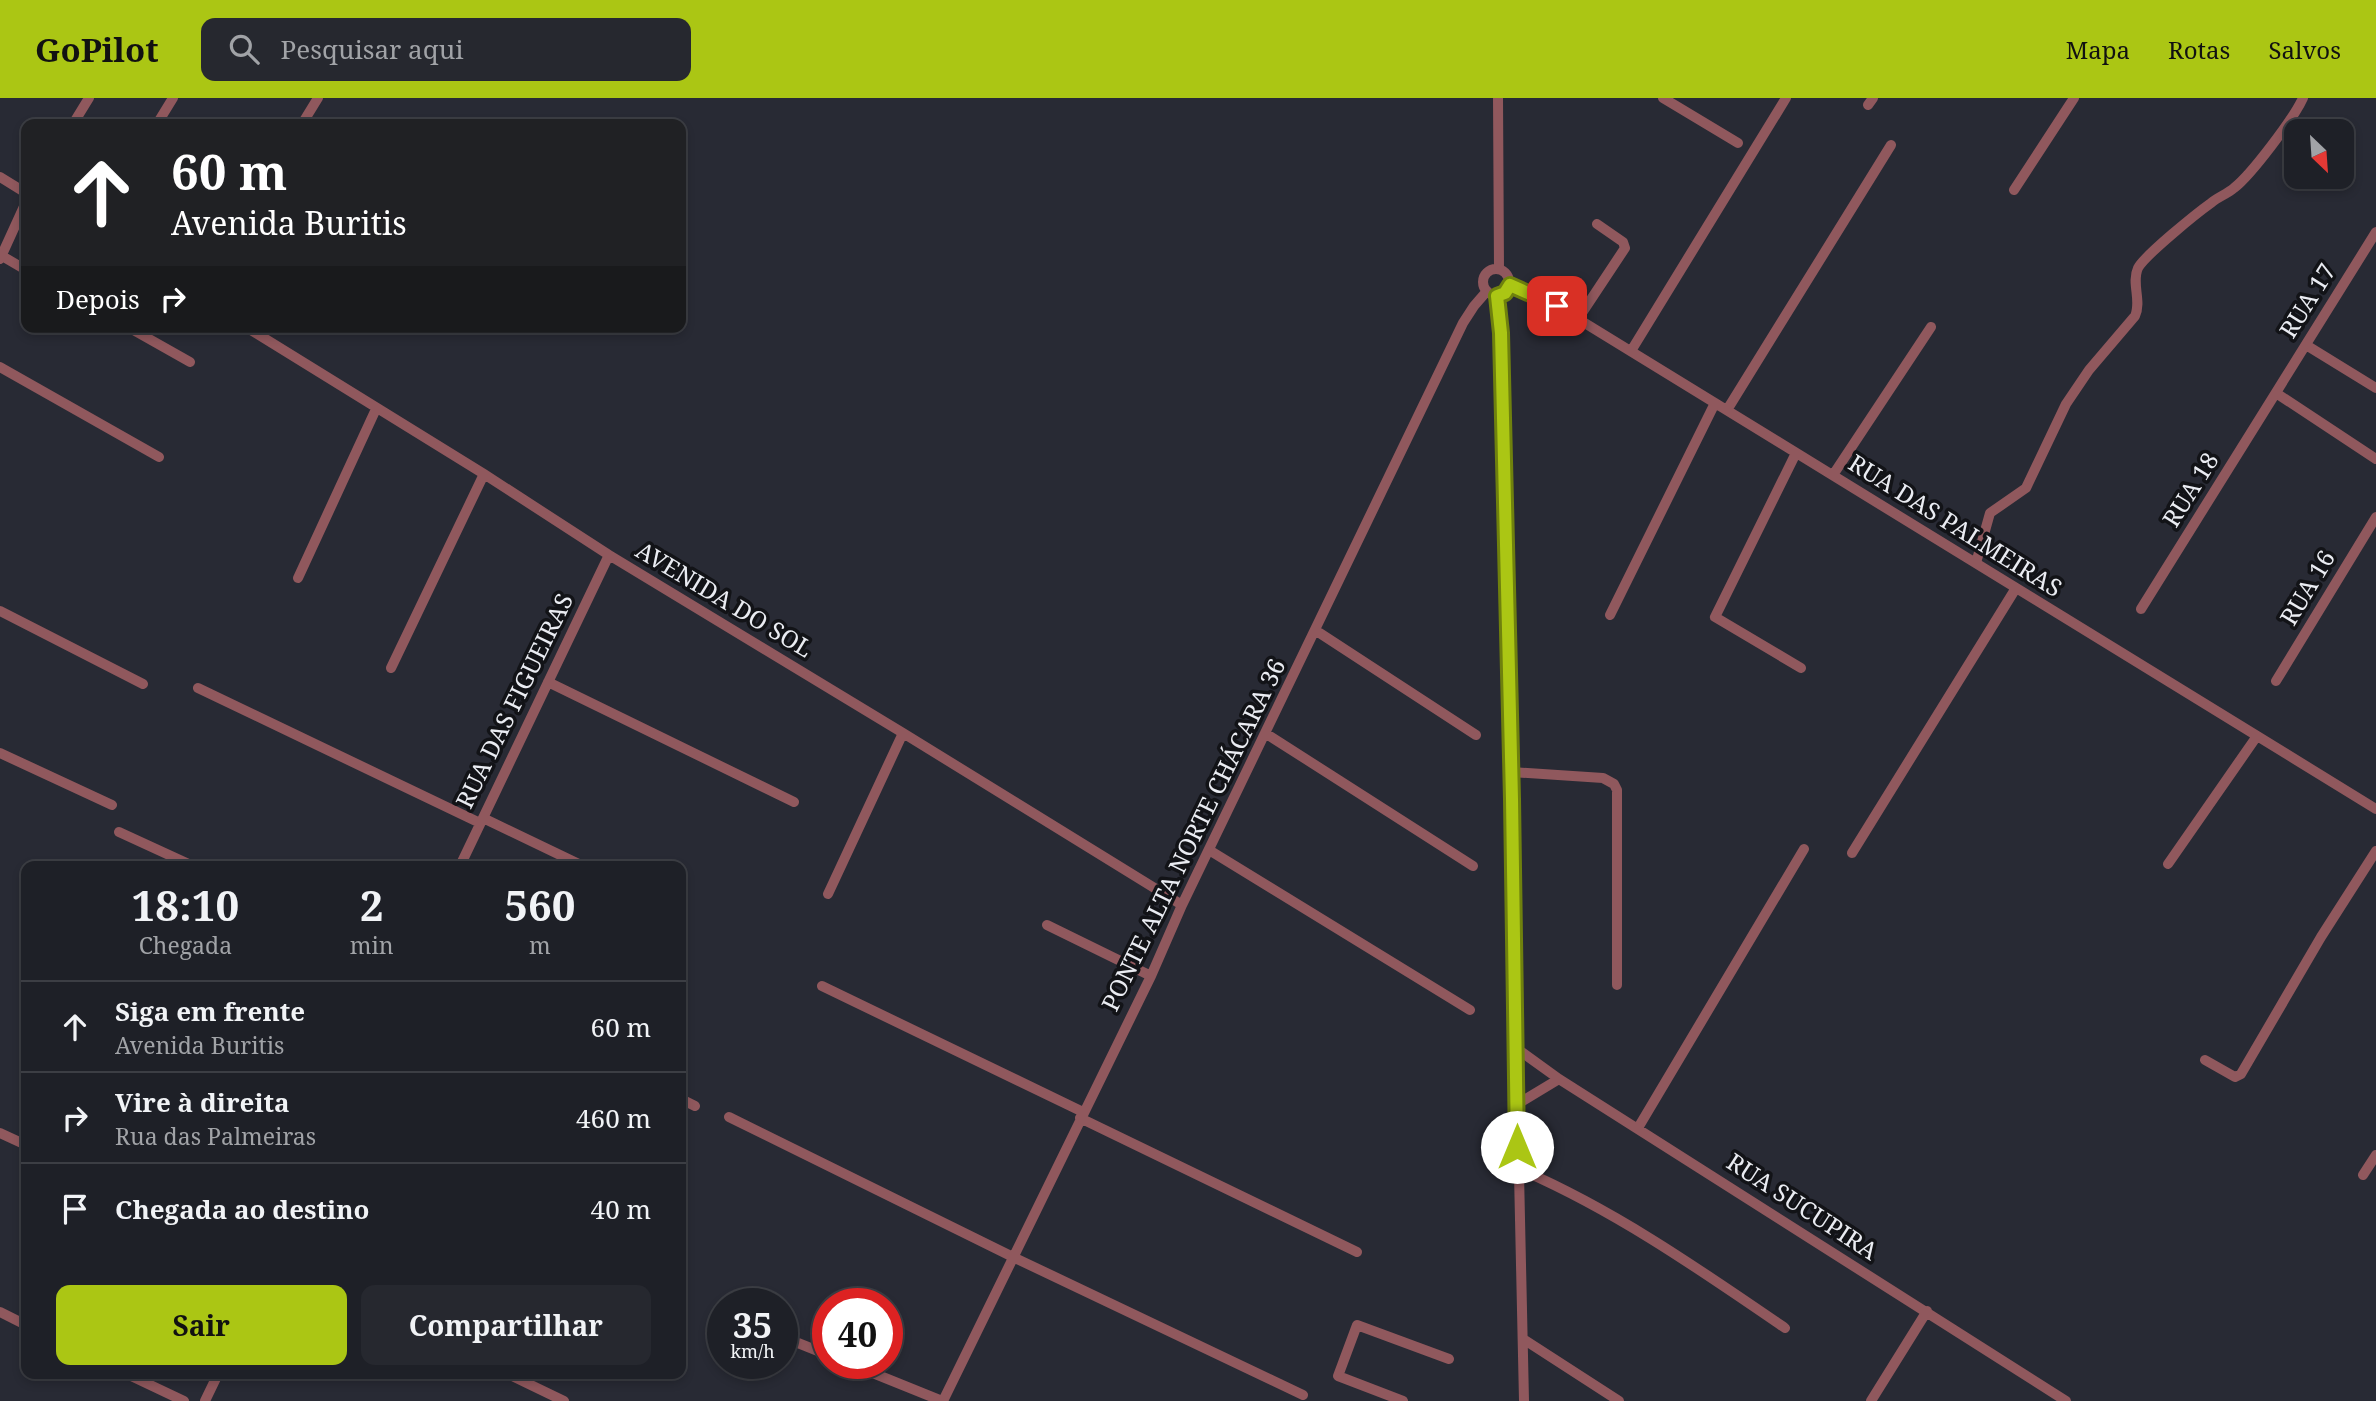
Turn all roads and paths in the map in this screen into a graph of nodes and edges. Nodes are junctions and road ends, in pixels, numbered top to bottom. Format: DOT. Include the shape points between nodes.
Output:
graph roads {
  1 [pos="89,98"];
  2 [pos="173,98"];
  3 [pos="318,98"];
  4 [pos="1498,98"];
  5 [pos="1663,98"];
  6 [pos="1786,98"];
  7 [pos="2074,98"];
  8 [pos="2303,98"];
  9 [pos="76,119"];
  10 [pos="160,119"];
  11 [pos="305,119"];
  12 [pos="1738,143"];
  13 [pos="1891,145"];
  14 [pos="0,177"];
  15 [pos="21,190"];
  16 [pos="2014,190"];
  17 [pos="21,213"];
  18 [pos="1597,224"];
  19 [pos="2376,232"];
  20 [pos="1,257"];
  21 [pos="21,267"];
  22 [pos="1499,269"];
  23 [pos="1510,285"];
  24 [pos="1492,294"];
  25 [pos="1578,319"];
  26 [pos="1931,327"];
  27 [pos="139,333"];
  28 [pos="256,333"];
  29 [pos="2306,345"];
  30 [pos="1631,351"];
  31 [pos="190,362"];
  32 [pos="0,367"];
  33 [pos="2376,388"];
  34 [pos="2276,393"];
  35 [pos="1715,403"];
  36 [pos="376,409"];
  37 [pos="1727,411"];
  38 [pos="1796,453"];
  39 [pos="159,457"];
  40 [pos="2376,459"];
  41 [pos="484,474"];
  42 [pos="1833,475"];
  43 [pos="2376,517"];
  44 [pos="609,555"];
  45 [pos="1976,563"];
  46 [pos="298,578"];
  47 [pos="2016,588"];
  48 [pos="2141,609"];
  49 [pos="0,611"];
  50 [pos="1611,615"];
  51 [pos="1315,630"];
  52 [pos="391,668"];
  53 [pos="1801,668"];
  54 [pos="2276,681"];
  55 [pos="548,682"];
  56 [pos="143,684"];
  57 [pos="198,688"];
  58 [pos="904,733"];
  59 [pos="1265,733"];
  60 [pos="1476,735"];
  61 [pos="2257,736"];
  62 [pos="0,753"];
  63 [pos="1511,772"];
  64 [pos="794,802"];
  65 [pos="112,805"];
  66 [pos="2376,809"];
  67 [pos="482,821"];
  68 [pos="119,832"];
  69 [pos="1804,849"];
  70 [pos="1209,850"];
  71 [pos="2376,851"];
  72 [pos="1852,853"];
  73 [pos="182,861"];
  74 [pos="462,861"];
  75 [pos="572,861"];
  76 [pos="2168,863"];
  77 [pos="1474,866"];
  78 [pos="828,894"];
  79 [pos="1182,905"];
  80 [pos="1047,925"];
  81 [pos="1151,976"];
  82 [pos="1617,985"];
  83 [pos="822,986"];
  84 [pos="1470,1010"];
  85 [pos="1516,1048"];
  86 [pos="2206,1060"];
  87 [pos="1559,1079"];
  88 [pos="686,1102"];
  89 [pos="1516,1105"];
  90 [pos="695,1106"];
  91 [pos="1082,1115"];
  92 [pos="729,1116"];
  93 [pos="1638,1128"];
  94 [pos="0,1133"];
  95 [pos="21,1143"];
  96 [pos="2376,1155"];
  97 [pos="1517,1168"];
  98 [pos="2363,1175"];
  99 [pos="1357,1252"];
  100 [pos="1013,1257"];
  101 [pos="1927,1311"];
  102 [pos="0,1312"];
  103 [pos="21,1322"];
  104 [pos="1785,1328"];
  105 [pos="1523,1339"];
  106 [pos="798,1343"];
  107 [pos="812,1349"];
  108 [pos="1449,1359"];
  109 [pos="138,1379"];
  110 [pos="216,1379"];
  111 [pos="518,1379"];
  112 [pos="888,1379"];
  113 [pos="1304,1395"];
  114 [pos="184,1401"];
  115 [pos="205,1401"];
  116 [pos="564,1401"];
  117 [pos="942,1401"];
  118 [pos="1404,1401"];
  119 [pos="1524,1401"];
  120 [pos="1619,1401"];
  121 [pos="1871,1401"];
  122 [pos="2066,1401"];
  1 -- 9 [label="street"];
  2 -- 10 [label="street"];
  3 -- 11 [label="street"];
  4 -- 22 [label="street"];
  5 -- 12 [label="street"];
  6 -- 30 [label="street"];
  7 -- 16 [label="street"];
  8 -- 45 [label="street" via="2241,182 2206,206 2139,266 2135,316 2066,404 2026,488 1990,513"];
  13 -- 37 [label="street"];
  14 -- 15 [label="street"];
  17 -- 20 [label="street"];
  18 -- 25 [label="street" via="1625,248"];
  19 -- 29 [label="street, RUA 17"];
  20 -- 21 [label="street"];
  22 -- 23 [label="street"];
  22 -- 24 [label="street" via="1483,275 1483,284"];
  23 -- 24 [label="street" via="1505,293"];
  23 -- 25 [label="street, RUA DAS PALMEIRAS"];
  24 -- 51 [label="street, PONTE ALTA NORTE CHÁCARA 36" via="1474,306 1463,323"];
  24 -- 63 [label="street" via="1501,333"];
  25 -- 30 [label="street, RUA DAS PALMEIRAS"];
  26 -- 42 [label="street"];
  27 -- 31 [label="street"];
  28 -- 36 [label="street, AVENIDA DO SOL"];
  29 -- 33 [label="street"];
  29 -- 34 [label="street, RUA 17"];
  30 -- 35 [label="street, RUA DAS PALMEIRAS"];
  32 -- 39 [label="street"];
  34 -- 40 [label="street"];
  34 -- 48 [label="street, RUA 18"];
  35 -- 37 [label="street, RUA DAS PALMEIRAS"];
  35 -- 50 [label="street"];
  36 -- 41 [label="street, AVENIDA DO SOL"];
  36 -- 46 [label="street"];
  37 -- 38 [label="street, RUA DAS PALMEIRAS"];
  38 -- 42 [label="street, RUA DAS PALMEIRAS"];
  38 -- 53 [label="street" via="1715,617"];
  41 -- 44 [label="street, AVENIDA DO SOL"];
  41 -- 52 [label="street"];
  42 -- 45 [label="street, RUA DAS PALMEIRAS"];
  43 -- 54 [label="street, RUA 16"];
  44 -- 55 [label="street, RUA DAS FIGUEIRAS"];
  44 -- 58 [label="street, AVENIDA DO SOL"];
  45 -- 47 [label="street, RUA DAS PALMEIRAS"];
  47 -- 61 [label="street, RUA DAS PALMEIRAS"];
  47 -- 72 [label="street"];
  49 -- 56 [label="street"];
  51 -- 59 [label="street, PONTE ALTA NORTE CHÁCARA 36"];
  51 -- 60 [label="street"];
  55 -- 64 [label="street"];
  55 -- 67 [label="street, RUA DAS FIGUEIRAS"];
  57 -- 67 [label="street"];
  58 -- 78 [label="street"];
  58 -- 79 [label="street, AVENIDA DO SOL"];
  59 -- 70 [label="street, PONTE ALTA NORTE CHÁCARA 36"];
  59 -- 77 [label="street"];
  61 -- 66 [label="street, RUA DAS PALMEIRAS"];
  61 -- 76 [label="street"];
  62 -- 65 [label="street"];
  63 -- 82 [label="street" via="1604,778 1617,790"];
  63 -- 85 [label="street"];
  67 -- 74 [label="street, RUA DAS FIGUEIRAS"];
  67 -- 75 [label="street"];
  68 -- 73 [label="street"];
  69 -- 93 [label="street"];
  70 -- 79 [label="street, PONTE ALTA NORTE CHÁCARA 36"];
  70 -- 84 [label="street"];
  71 -- 86 [label="street" via="2241,1074 2235,1077"];
  79 -- 81 [label="street, PONTE ALTA NORTE CHÁCARA 36"];
  80 -- 81 [label="street"];
  81 -- 91 [label="street, PONTE ALTA NORTE CHÁCARA 36"];
  83 -- 91 [label="street"];
  85 -- 87 [label="street, RUA SUCUPIRA"];
  85 -- 89 [label="street"];
  87 -- 89 [label="street"];
  87 -- 93 [label="street, RUA SUCUPIRA"];
  88 -- 90 [label="street"];
  89 -- 97 [label="street"];
  91 -- 99 [label="street"];
  91 -- 100 [label="street, PONTE ALTA NORTE CHÁCARA 36"];
  92 -- 100 [label="street"];
  93 -- 101 [label="street, RUA SUCUPIRA"];
  94 -- 95 [label="street"];
  96 -- 98 [label="street"];
  97 -- 104 [label="street" via="1574,1193"];
  97 -- 105 [label="street"];
  100 -- 113 [label="street"];
  100 -- 117 [label="street, PONTE ALTA NORTE CHÁCARA 36"];
  101 -- 121 [label="street"];
  101 -- 122 [label="street, RUA SUCUPIRA"];
  102 -- 103 [label="street"];
  105 -- 119 [label="street"];
  105 -- 120 [label="street"];
  106 -- 107 [label="street"];
  108 -- 118 [label="street" via="1357,1325 1339,1376"];
  109 -- 114 [label="street"];
  110 -- 115 [label="street"];
  111 -- 116 [label="street"];
  112 -- 117 [label="street"];
}
